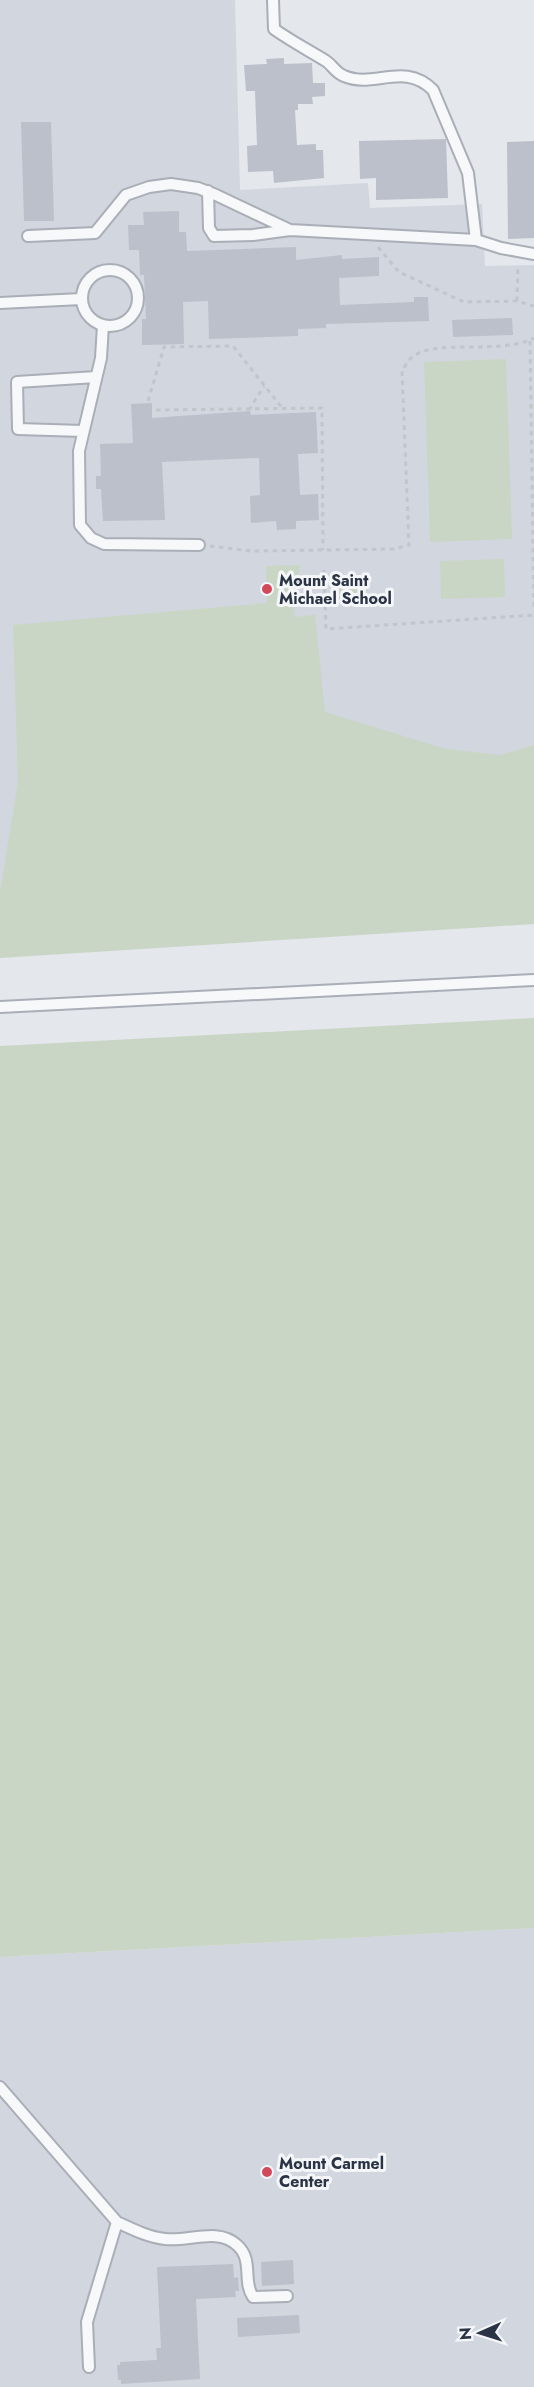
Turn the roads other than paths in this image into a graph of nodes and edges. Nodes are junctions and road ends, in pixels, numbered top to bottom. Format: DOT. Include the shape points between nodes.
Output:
graph roads {
  1 [pos="273,0"];
  2 [pos="207,191"];
  3 [pos="291,230"];
  4 [pos="28,236"];
  5 [pos="476,240"];
  6 [pos="534,254"];
  7 [pos="81,299"];
  8 [pos="0,303"];
  9 [pos="103,325"];
  10 [pos="96,377"];
  11 [pos="83,431"];
  12 [pos="200,545"];
  13 [pos="534,980"];
  14 [pos="0,1007"];
  15 [pos="0,2087"];
  16 [pos="117,2222"];
  17 [pos="286,2296"];
  18 [pos="89,2367"];
  1 -- 5 [label="lane" via="274,29 343,76 358,80 403,75 424,81 433,90 468,173"];
  2 -- 3 [label="lane"];
  2 -- 3 [label="lane" via="209,228 214,236"];
  2 -- 4 [label="lane" via="178,184 149,187 126,195 95,233"];
  3 -- 5 [label="lane"];
  5 -- 6 [label="lane"];
  7 -- 8 [label="lane"];
  7 -- 9 [label="lane" via="88,316"];
  7 -- 9 [label="lane" via="86,281 102,270 121,271 129,277 138,294 134,312 120,324"];
  9 -- 10 [label="lane"];
  10 -- 11 [label="lane"];
  10 -- 11 [label="lane" via="16,382 18,429"];
  11 -- 12 [label="lane" via="79,451 80,525 91,537 104,544"];
  13 -- 14 [label="lane"];
  15 -- 16 [label="lane"];
  16 -- 17 [label="lane" via="166,2239 223,2237 237,2245 248,2260 249,2291 253,2296"];
  16 -- 18 [label="lane" via="87,2322"];
}
